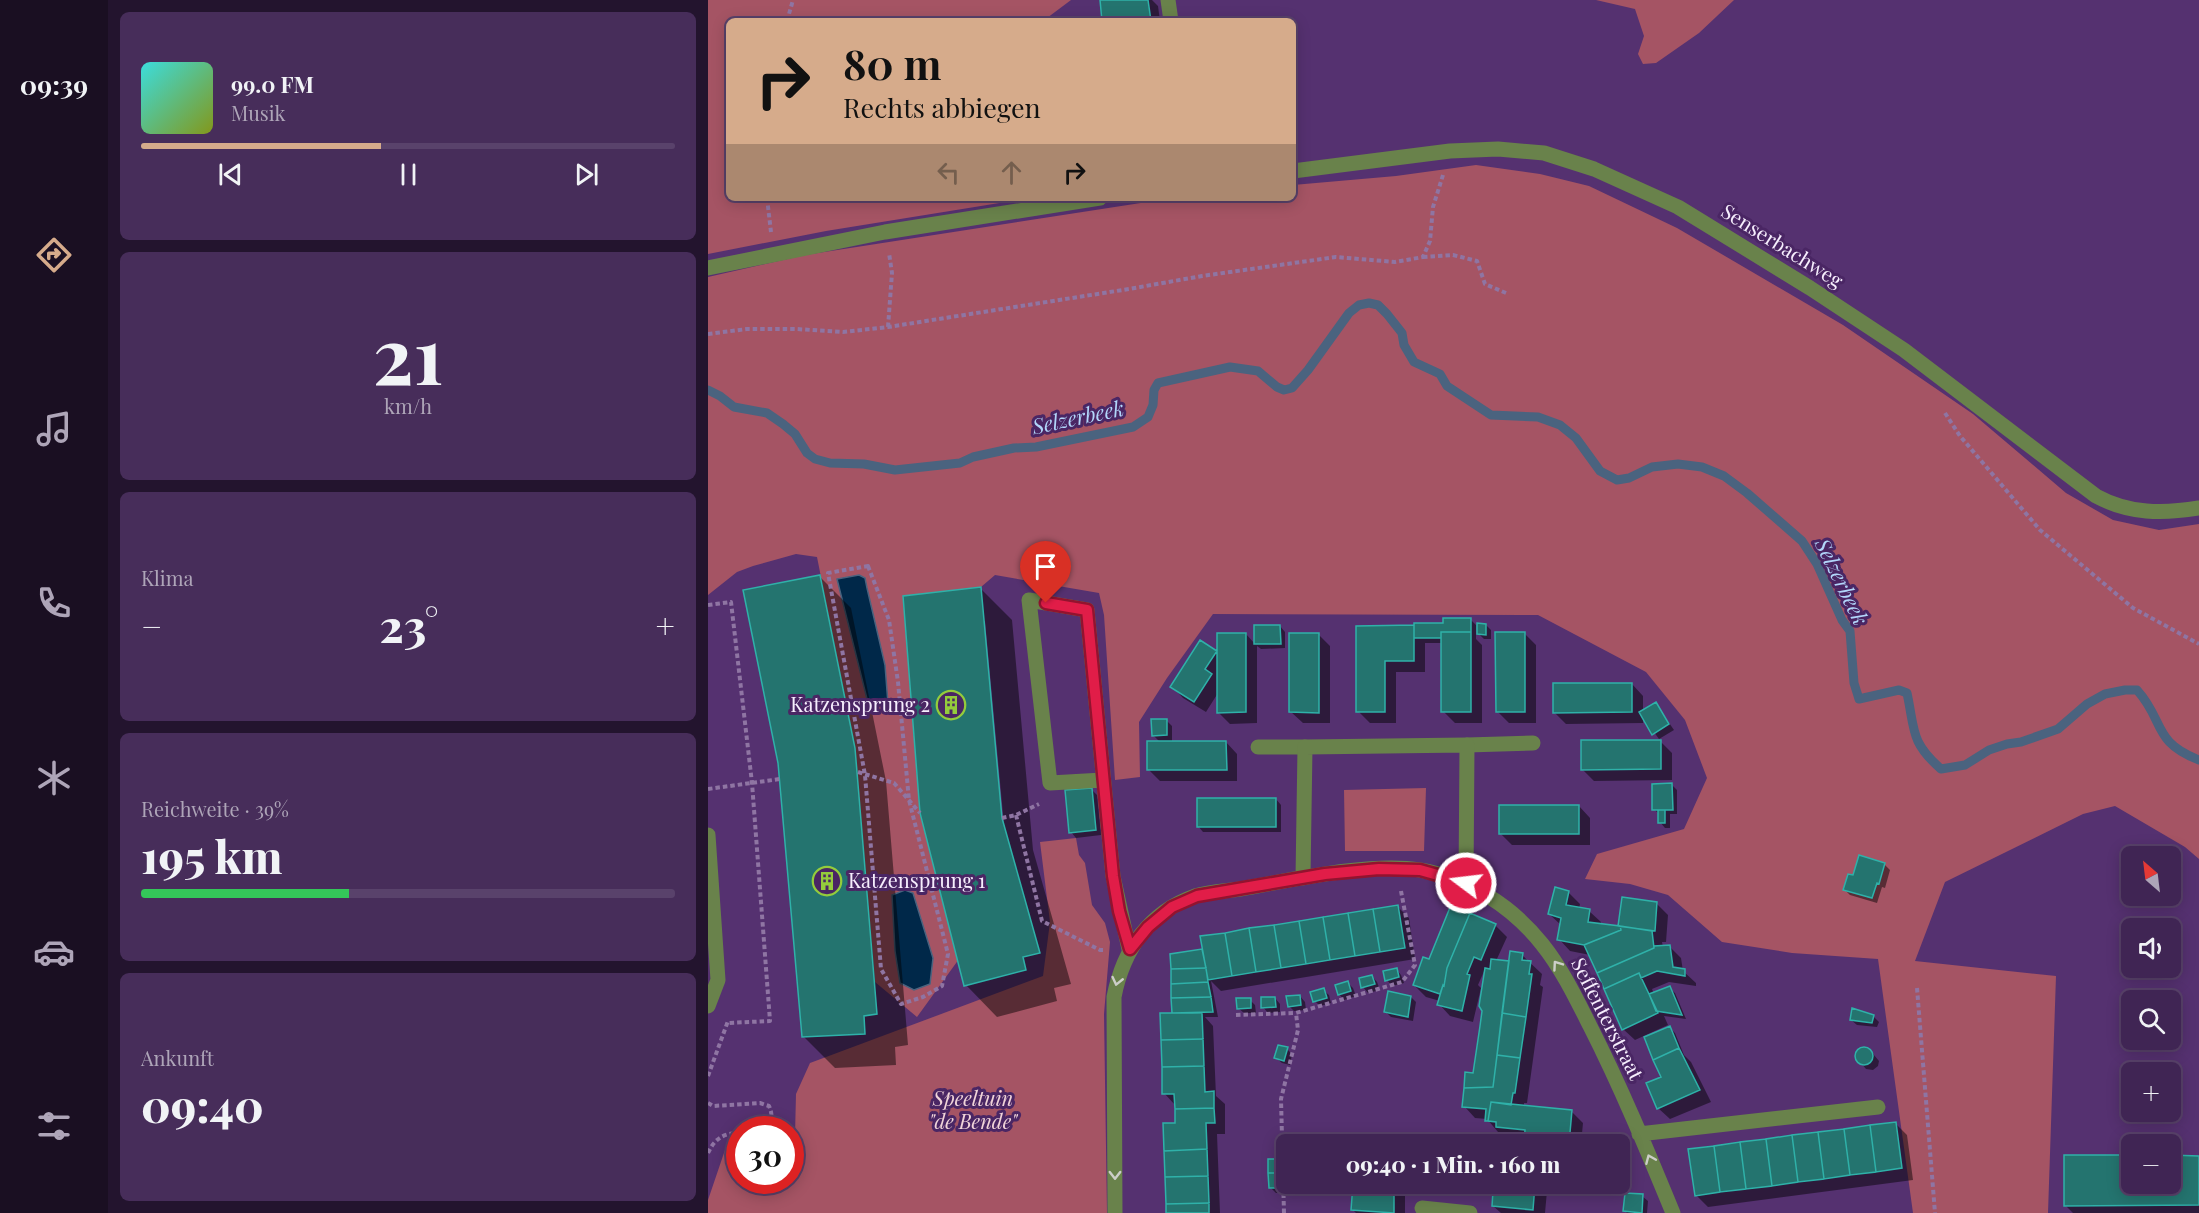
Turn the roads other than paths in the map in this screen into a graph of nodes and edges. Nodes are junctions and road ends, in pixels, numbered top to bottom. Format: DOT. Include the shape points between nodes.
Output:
graph roads {
  1 [pos="1168,0"];
  2 [pos="1171,18"];
  3 [pos="1296,171"];
  4 [pos="1080,201"];
  5 [pos="708,268"];
  6 [pos="2199,508"];
  7 [pos="1533,743"];
  8 [pos="1467,745"];
  9 [pos="1258,747"];
  10 [pos="1305,747"];
  11 [pos="1103,780"];
  12 [pos="708,835"];
  13 [pos="1303,878"];
  14 [pos="1466,883"];
  15 [pos="1130,949"];
  16 [pos="713,980"];
  17 [pos="708,1006"];
  18 [pos="1878,1107"];
  19 [pos="1640,1134"];
  20 [pos="1422,1208"];
  21 [pos="1115,1213"];
  22 [pos="1470,1213"];
  23 [pos="1673,1213"];
  1 -- 2 [label="street"];
  3 -- 6 [label="street, Senserbachweg" via="1450,151 1498,149 1544,153 1594,169 1678,207 1810,288 1904,350 2096,496 2115,506 2141,511"];
  4 -- 5 [label="street" via="885,231"];
  7 -- 8 [label="street"];
  8 -- 10 [label="street"];
  8 -- 14 [label="street"];
  9 -- 10 [label="street"];
  10 -- 13 [label="street"];
  11 -- 11 [label="street" via="1087,610 1029,600 1050,783"];
  11 -- 15 [label="street" via="1113,876"];
  12 -- 16 [label="street"];
  13 -- 14 [label="street, Seffenterstraat" via="1396,869 1420,870"];
  13 -- 15 [label="street, Seffenterstraat" via="1197,896 1172,907"];
  19 -- 14 [label="street, Seffenterstraat, one-way" via="1565,977 1541,943 1514,916"];
  15 -- 21 [label="street, Seffenterstraat, one-way" via="1118,973 1114,997"];
  16 -- 17 [label="street"];
  18 -- 19 [label="street"];
  23 -- 19 [label="street, Seffenterstraat, one-way"];
  20 -- 22 [label="street"];
}
